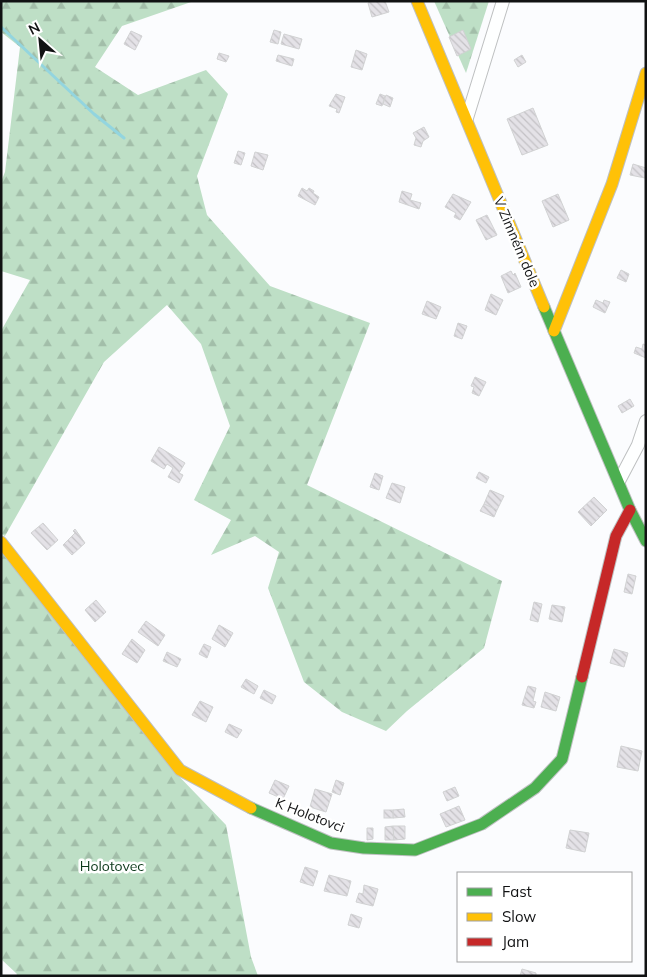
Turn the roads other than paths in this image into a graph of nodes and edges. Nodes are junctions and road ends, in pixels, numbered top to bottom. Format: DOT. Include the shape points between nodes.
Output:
graph roads {
  1 [pos="417,1"];
  2 [pos="503,1"];
  3 [pos="646,73"];
  4 [pos="467,118"];
  5 [pos="554,330"];
  6 [pos="646,422"];
  7 [pos="618,481"];
  8 [pos="630,510"];
  9 [pos="646,541"];
  10 [pos="1,542"];
  1 -- 4 [label="street, V Zimném dole"];
  2 -- 4 [label="street"];
  3 -- 5 [label="street" via="612,184"];
  4 -- 5 [label="street, V Zimném dole"];
  5 -- 7 [label="street, V Zimném dole"];
  6 -- 7 [label="street" via="638,445"];
  7 -- 8 [label="street, V Zimném dole"];
  8 -- 9 [label="street, V Zimném dole"];
  8 -- 10 [label="street, K Holotovci" via="616,536 562,759 536,788 482,824 415,850 331,843 246,806 180,770"];
}
